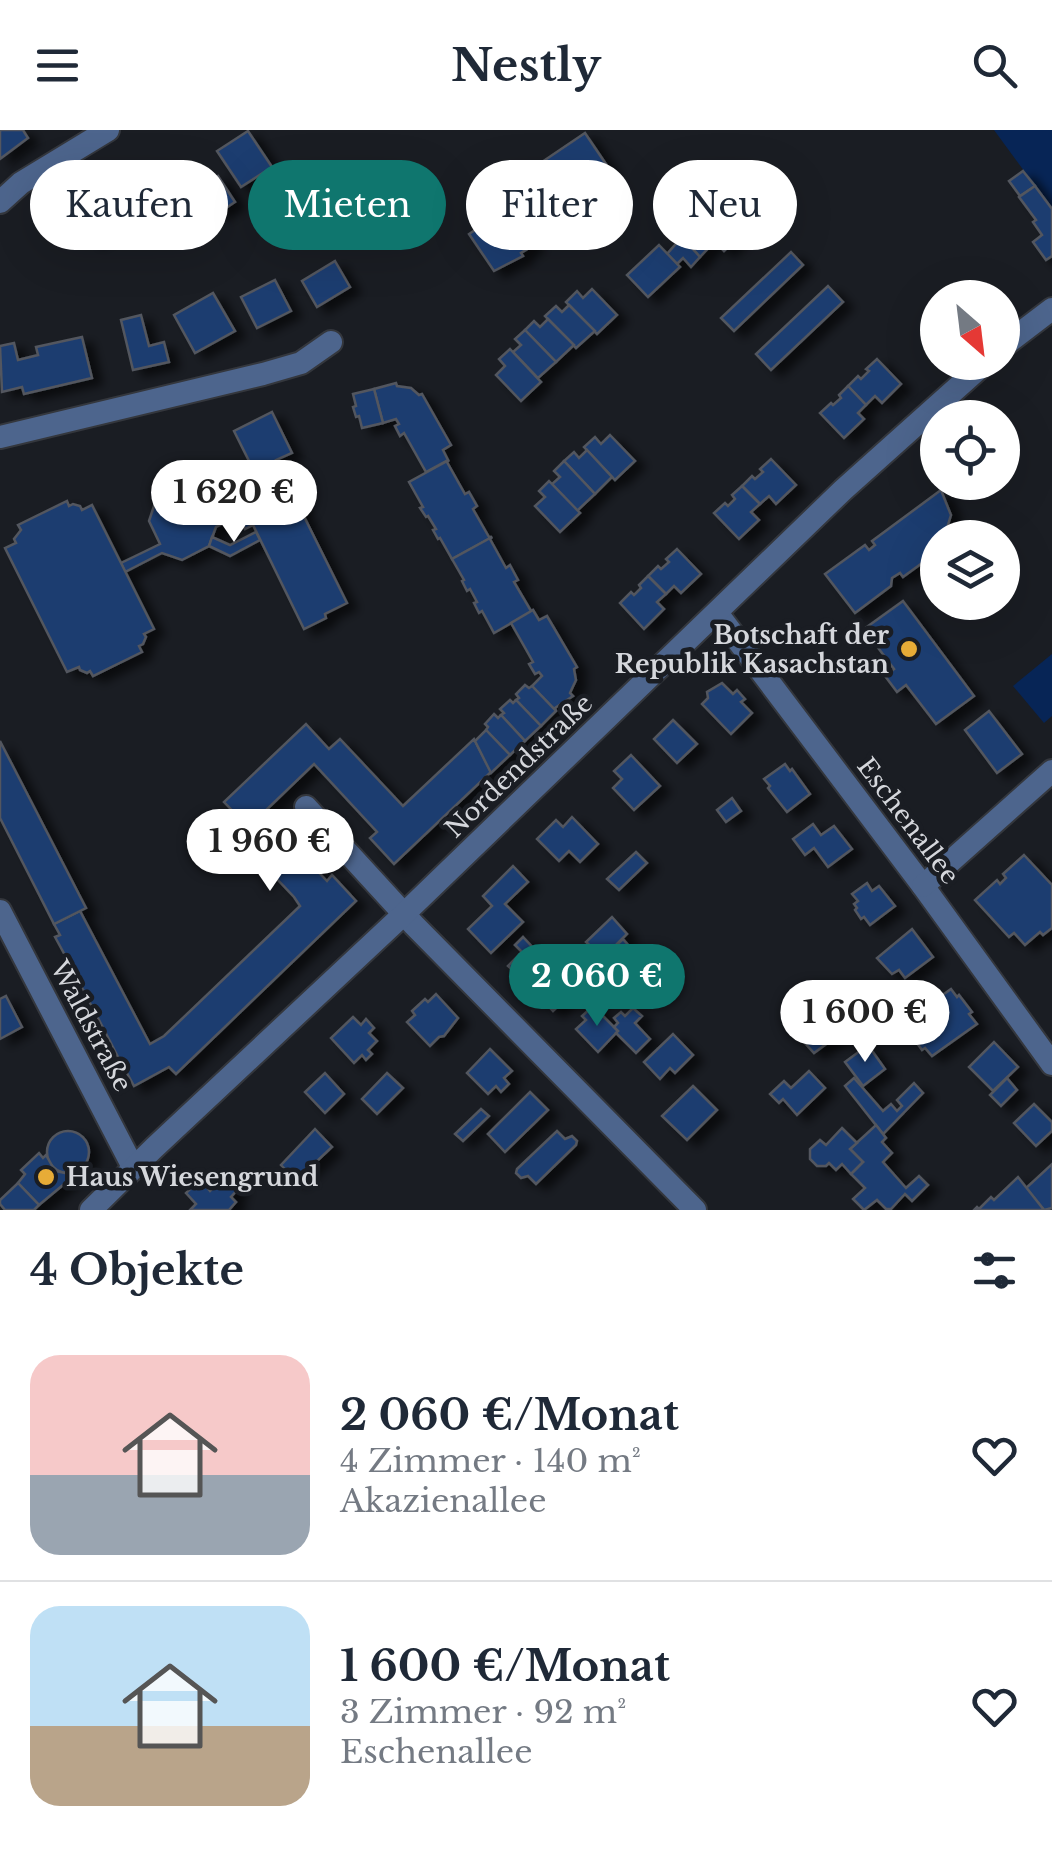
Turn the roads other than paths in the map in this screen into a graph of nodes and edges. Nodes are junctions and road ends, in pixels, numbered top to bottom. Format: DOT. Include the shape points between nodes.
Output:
graph roads {
  1 [pos="108,130"];
  2 [pos="0,202"];
  3 [pos="1052,308"];
  4 [pos="1020,334"];
  5 [pos="331,342"];
  6 [pos="966,380"];
  7 [pos="0,437"];
  8 [pos="717,613"];
  9 [pos="1052,771"];
  10 [pos="306,807"];
  11 [pos="923,886"];
  12 [pos="0,911"];
  13 [pos="405,914"];
  14 [pos="1052,1064"];
  15 [pos="134,1167"];
  16 [pos="91,1210"];
  17 [pos="695,1210"];
  1 -- 2 [label="street"];
  3 -- 4 [label="street"];
  5 -- 7 [label="street" via="301,363 263,374"];
  6 -- 8 [label="street, Nordendstraße"];
  8 -- 11 [label="street, Eschenallee"];
  8 -- 13 [label="street, Nordendstraße"];
  9 -- 11 [label="street"];
  10 -- 13 [label="street"];
  11 -- 14 [label="street, Eschenallee"];
  12 -- 15 [label="street, Waldstraße"];
  13 -- 15 [label="street, Nordendstraße"];
  13 -- 17 [label="street"];
  15 -- 16 [label="street, Nordendstraße"];
}
